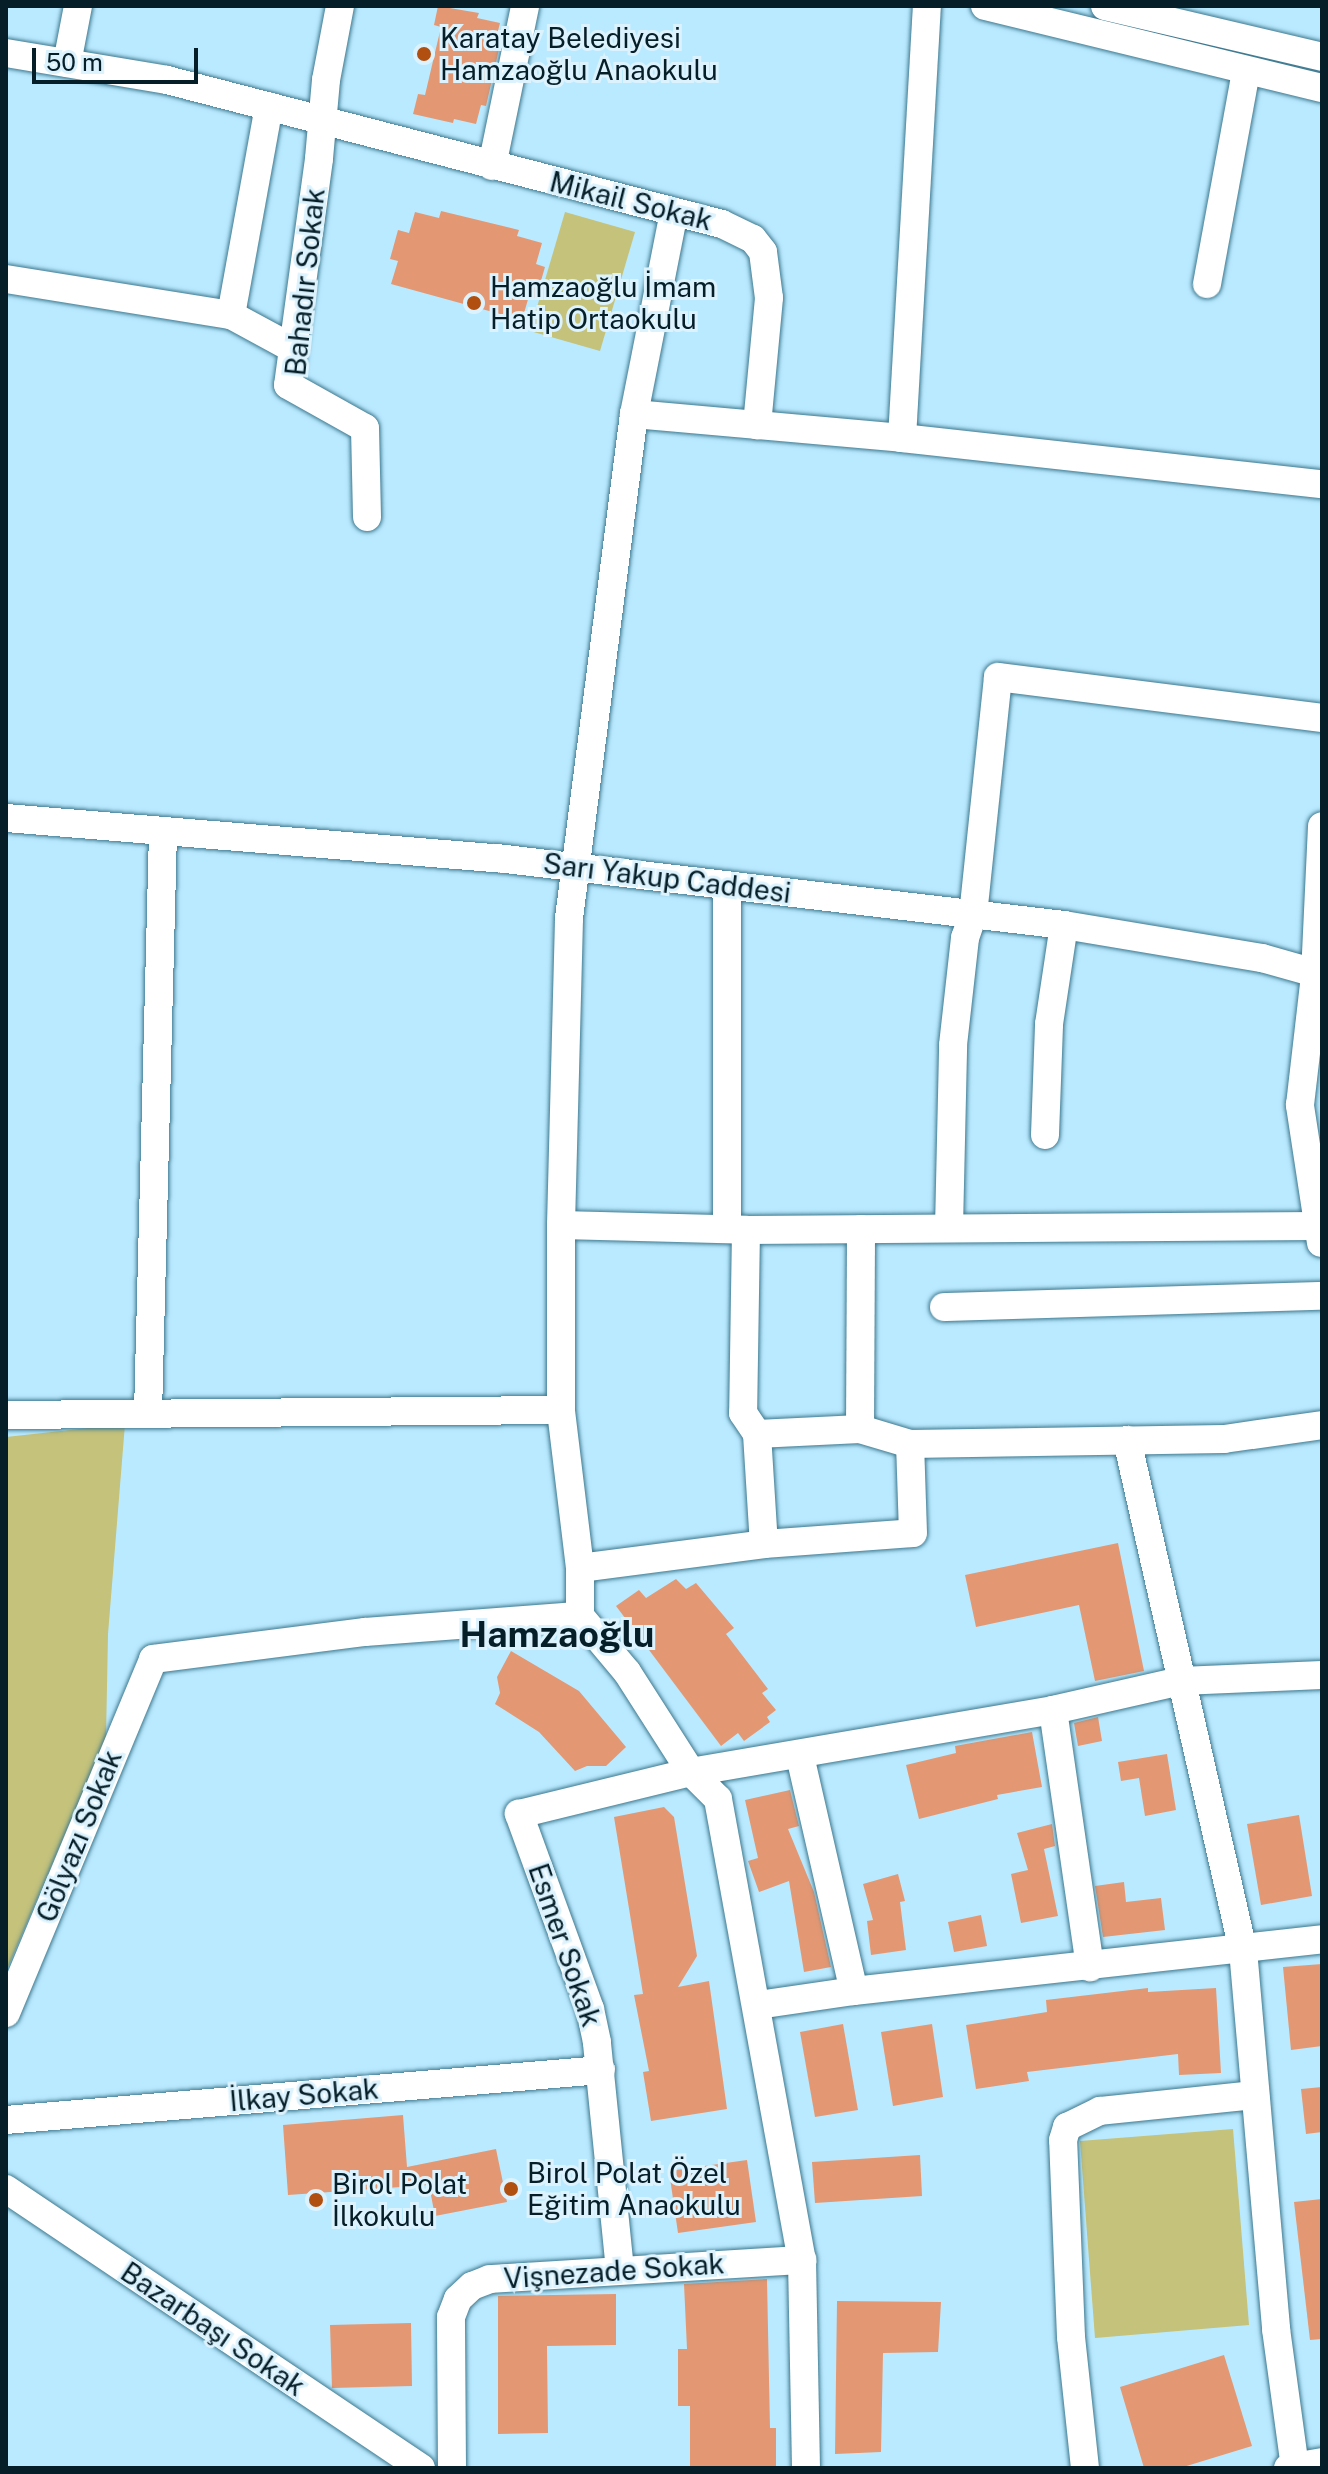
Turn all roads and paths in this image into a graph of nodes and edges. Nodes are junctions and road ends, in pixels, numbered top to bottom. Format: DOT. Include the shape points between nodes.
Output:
graph roads {
  1 [pos="78,6"];
  2 [pos="340,6"];
  3 [pos="525,6"];
  4 [pos="927,6"];
  5 [pos="985,6"];
  6 [pos="1105,6"];
  7 [pos="1288,50"];
  8 [pos="1322,50"];
  9 [pos="6,53"];
  10 [pos="1322,57"];
  11 [pos="67,63"];
  12 [pos="1246,72"];
  13 [pos="1321,89"];
  14 [pos="269,106"];
  15 [pos="322,122"];
  16 [pos="492,166"];
  17 [pos="674,212"];
  18 [pos="6,279"];
  19 [pos="1207,284"];
  20 [pos="231,315"];
  21 [pos="292,348"];
  22 [pos="634,414"];
  23 [pos="757,425"];
  24 [pos="902,438"];
  25 [pos="1322,484"];
  26 [pos="367,517"];
  27 [pos="1322,718"];
  28 [pos="6,818"];
  29 [pos="1322,826"];
  30 [pos="163,831"];
  31 [pos="576,868"];
  32 [pos="727,886"];
  33 [pos="973,915"];
  34 [pos="1064,925"];
  35 [pos="1319,975"];
  36 [pos="1045,1135"];
  37 [pos="561,1225"];
  38 [pos="949,1228"];
  39 [pos="736,1229"];
  40 [pos="861,1229"];
  41 [pos="1320,1236"];
  42 [pos="1322,1296"];
  43 [pos="944,1307"];
  44 [pos="561,1410"];
  45 [pos="148,1413"];
  46 [pos="6,1415"];
  47 [pos="1322,1425"];
  48 [pos="860,1429"];
  49 [pos="757,1434"];
  50 [pos="1127,1440"];
  51 [pos="910,1444"];
  52 [pos="764,1544"];
  53 [pos="580,1568"];
  54 [pos="580,1616"];
  55 [pos="1322,1675"];
  56 [pos="1181,1681"];
  57 [pos="1053,1710"];
  58 [pos="800,1756"];
  59 [pos="691,1772"];
  60 [pos="1322,1939"];
  61 [pos="1243,1950"];
  62 [pos="1090,1967"];
  63 [pos="854,1991"];
  64 [pos="758,2005"];
  65 [pos="6,2013"];
  66 [pos="601,2070"];
  67 [pos="1255,2095"];
  68 [pos="6,2120"];
  69 [pos="6,2189"];
  70 [pos="802,2260"];
  71 [pos="620,2270"];
  72 [pos="1300,2466"];
  73 [pos="421,2468"];
  74 [pos="452,2468"];
  75 [pos="806,2468"];
  76 [pos="1085,2468"];
  1 -- 11 [label="street"];
  2 -- 15 [label="street, Bahadır Sokak"];
  3 -- 16 [label="street"];
  4 -- 24 [label="street"];
  5 -- 12 [label="street"];
  6 -- 7 [label="street"];
  7 -- 8 [label="street"];
  7 -- 10 [label="street"];
  9 -- 11 [label="street, Mikail Sokak"];
  11 -- 14 [label="street, Mikail Sokak" via="167,80"];
  12 -- 13 [label="street"];
  12 -- 19 [label="street"];
  14 -- 15 [label="street, Mikail Sokak"];
  14 -- 20 [label="street"];
  15 -- 16 [label="street, Mikail Sokak"];
  15 -- 21 [label="street, Bahadır Sokak"];
  16 -- 17 [label="street, Mikail Sokak"];
  17 -- 22 [label="street"];
  17 -- 23 [label="street, Mikail Sokak" via="722,224 753,239 763,252 769,298"];
  18 -- 20 [label="street"];
  20 -- 21 [label="street"];
  21 -- 26 [label="street, Bahadır Sokak" via="288,385 365,428"];
  22 -- 23 [label="street"];
  22 -- 31 [label="street"];
  23 -- 24 [label="street"];
  24 -- 25 [label="street"];
  27 -- 33 [label="street" via="998,677"];
  28 -- 30 [label="street, Sarı Yakup Caddesi"];
  29 -- 35 [label="street"];
  30 -- 31 [label="street, Sarı Yakup Caddesi"];
  30 -- 45 [label="street"];
  31 -- 32 [label="street, Sarı Yakup Caddesi"];
  31 -- 37 [label="street" via="569,918"];
  32 -- 33 [label="street, Sarı Yakup Caddesi"];
  32 -- 39 [label="street"];
  33 -- 34 [label="street, Sarı Yakup Caddesi"];
  33 -- 38 [label="street" via="965,938 953,1045"];
  34 -- 35 [label="street, Sarı Yakup Caddesi" via="1262,958"];
  34 -- 36 [label="street" via="1049,1024"];
  35 -- 41 [label="street" via="1300,1105"];
  37 -- 39 [label="street"];
  37 -- 44 [label="street"];
  38 -- 40 [label="street"];
  38 -- 41 [label="street"];
  39 -- 40 [label="street"];
  39 -- 49 [label="street" via="743,1413"];
  40 -- 48 [label="street"];
  42 -- 43 [label="street"];
  44 -- 45 [label="street"];
  44 -- 53 [label="street"];
  45 -- 46 [label="street"];
  47 -- 50 [label="street" via="1224,1439"];
  48 -- 49 [label="street"];
  48 -- 51 [label="street"];
  49 -- 52 [label="street"];
  50 -- 51 [label="street"];
  50 -- 56 [label="street"];
  51 -- 52 [label="street" via="913,1533"];
  52 -- 53 [label="street"];
  53 -- 54 [label="street"];
  54 -- 59 [label="street" via="627,1672"];
  54 -- 65 [label="street, Gölyazı Sokak" via="365,1632 153,1659"];
  55 -- 56 [label="street"];
  56 -- 57 [label="street"];
  56 -- 61 [label="street"];
  57 -- 58 [label="street"];
  57 -- 62 [label="street"];
  58 -- 59 [label="street"];
  58 -- 63 [label="street"];
  59 -- 64 [label="street" via="718,1799"];
  59 -- 66 [label="street, Esmer Sokak" via="519,1814 590,2009"];
  60 -- 61 [label="street"];
  61 -- 62 [label="street"];
  61 -- 67 [label="street"];
  62 -- 63 [label="street"];
  63 -- 64 [label="street"];
  64 -- 70 [label="street"];
  66 -- 68 [label="street, İlkay Sokak"];
  66 -- 71 [label="street, Esmer Sokak"];
  67 -- 72 [label="street" via="1276,2329"];
  67 -- 76 [label="street" via="1100,2111 1067,2127 1063,2140 1071,2337"];
  69 -- 73 [label="street, Bazarbaşı Sokak"];
  70 -- 71 [label="street, Vişnezade Sokak"];
  70 -- 75 [label="street"];
  71 -- 74 [label="street, Vişnezade Sokak" via="490,2279 458,2299 451,2317"];
}
